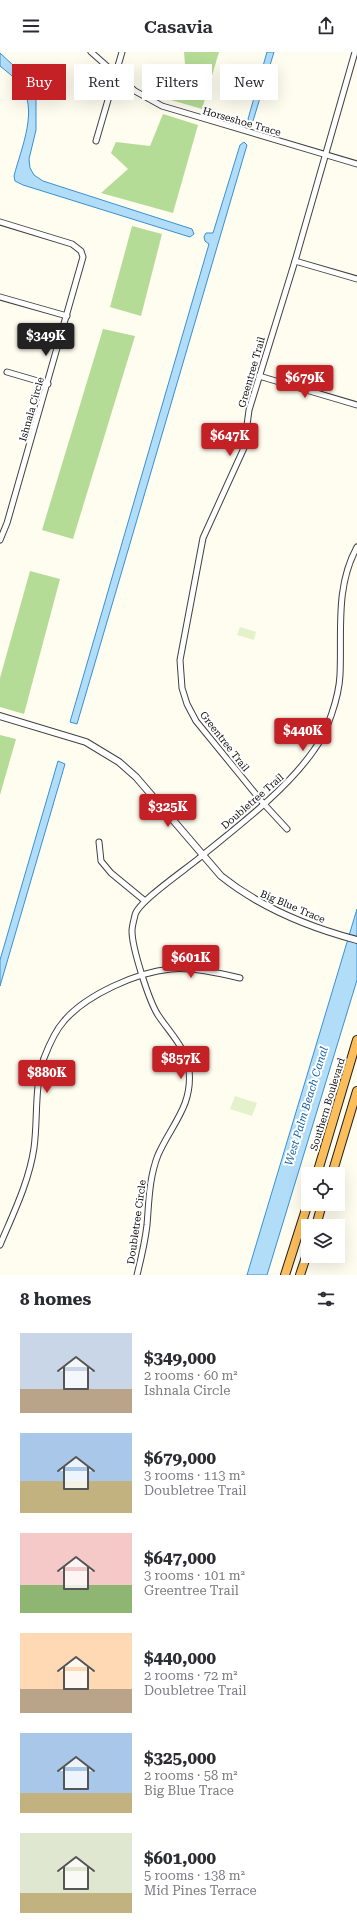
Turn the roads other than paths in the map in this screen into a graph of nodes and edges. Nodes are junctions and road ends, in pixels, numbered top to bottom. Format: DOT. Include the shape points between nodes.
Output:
graph roads {
  1 [pos="91,52"];
  2 [pos="122,52"];
  3 [pos="355,52"];
  4 [pos="105,64"];
  5 [pos="119,64"];
  6 [pos="134,89"];
  7 [pos="108,100"];
  8 [pos="96,142"];
  9 [pos="325,154"];
  10 [pos="357,164"];
  11 [pos="0,222"];
  12 [pos="295,261"];
  13 [pos="357,279"];
  14 [pos="0,297"];
  15 [pos="67,316"];
  16 [pos="7,372"];
  17 [pos="259,376"];
  18 [pos="48,384"];
  19 [pos="357,405"];
  20 [pos="0,540"];
  21 [pos="357,547"];
  22 [pos="0,716"];
  23 [pos="263,804"];
  24 [pos="287,829"];
  25 [pos="99,842"];
  26 [pos="203,856"];
  27 [pos="145,902"];
  28 [pos="357,940"];
  29 [pos="142,975"];
  30 [pos="240,978"];
  31 [pos="357,1040"];
  32 [pos="357,1091"];
  33 [pos="319,1167"];
  34 [pos="334,1167"];
  35 [pos="305,1211"];
  36 [pos="0,1245"];
  37 [pos="304,1263"];
  38 [pos="137,1275"];
  39 [pos="285,1275"];
  40 [pos="300,1275"];
  1 -- 4 [label="street, Horseshoe Trace"];
  2 -- 5 [label="street"];
  3 -- 9 [label="street, Greentree Trail"];
  6 -- 9 [label="street, Horseshoe Trace" via="162,106"];
  7 -- 8 [label="street"];
  9 -- 10 [label="street, Horseshoe Trace"];
  9 -- 12 [label="street, Greentree Trail"];
  11 -- 15 [label="street, Ishnala Circle" via="72,244 81,250 83,261"];
  12 -- 13 [label="street"];
  12 -- 17 [label="street, Greentree Trail"];
  14 -- 15 [label="street"];
  15 -- 18 [label="street, Ishnala Circle"];
  16 -- 18 [label="street"];
  17 -- 19 [label="street"];
  17 -- 23 [label="street, Greentree Trail" via="249,410 244,448 203,538 180,660 186,704 196,721"];
  18 -- 20 [label="street, Ishnala Circle"];
  21 -- 23 [label="street, Doubletree Trail" via="346,572 341,595 340,678 330,717 316,749 294,777"];
  22 -- 26 [label="street, Big Blue Trace" via="86,742 119,762 136,777"];
  23 -- 24 [label="street, Greentree Trail"];
  23 -- 26 [label="street, Doubletree Trail"];
  25 -- 27 [label="street" via="101,861 110,873"];
  26 -- 27 [label="street, Doubletree Trail"];
  26 -- 28 [label="street, Big Blue Trace" via="221,876 254,900"];
  27 -- 29 [label="street, Doubletree Circle" via="136,912 132,933"];
  29 -- 30 [label="street" via="172,968"];
  29 -- 36 [label="street" via="94,996 64,1021 52,1040 43,1060 38,1086 32,1157 25,1185"];
  29 -- 38 [label="street, Doubletree Circle" via="157,1014 182,1047 189,1067 190,1083 186,1102 159,1154 153,1172 147,1224"];
  31 -- 33 [label="highway, Southern Boulevard"];
  32 -- 34 [label="highway"];
  35 -- 39 [label="highway"];
  37 -- 40 [label="highway"];
}
